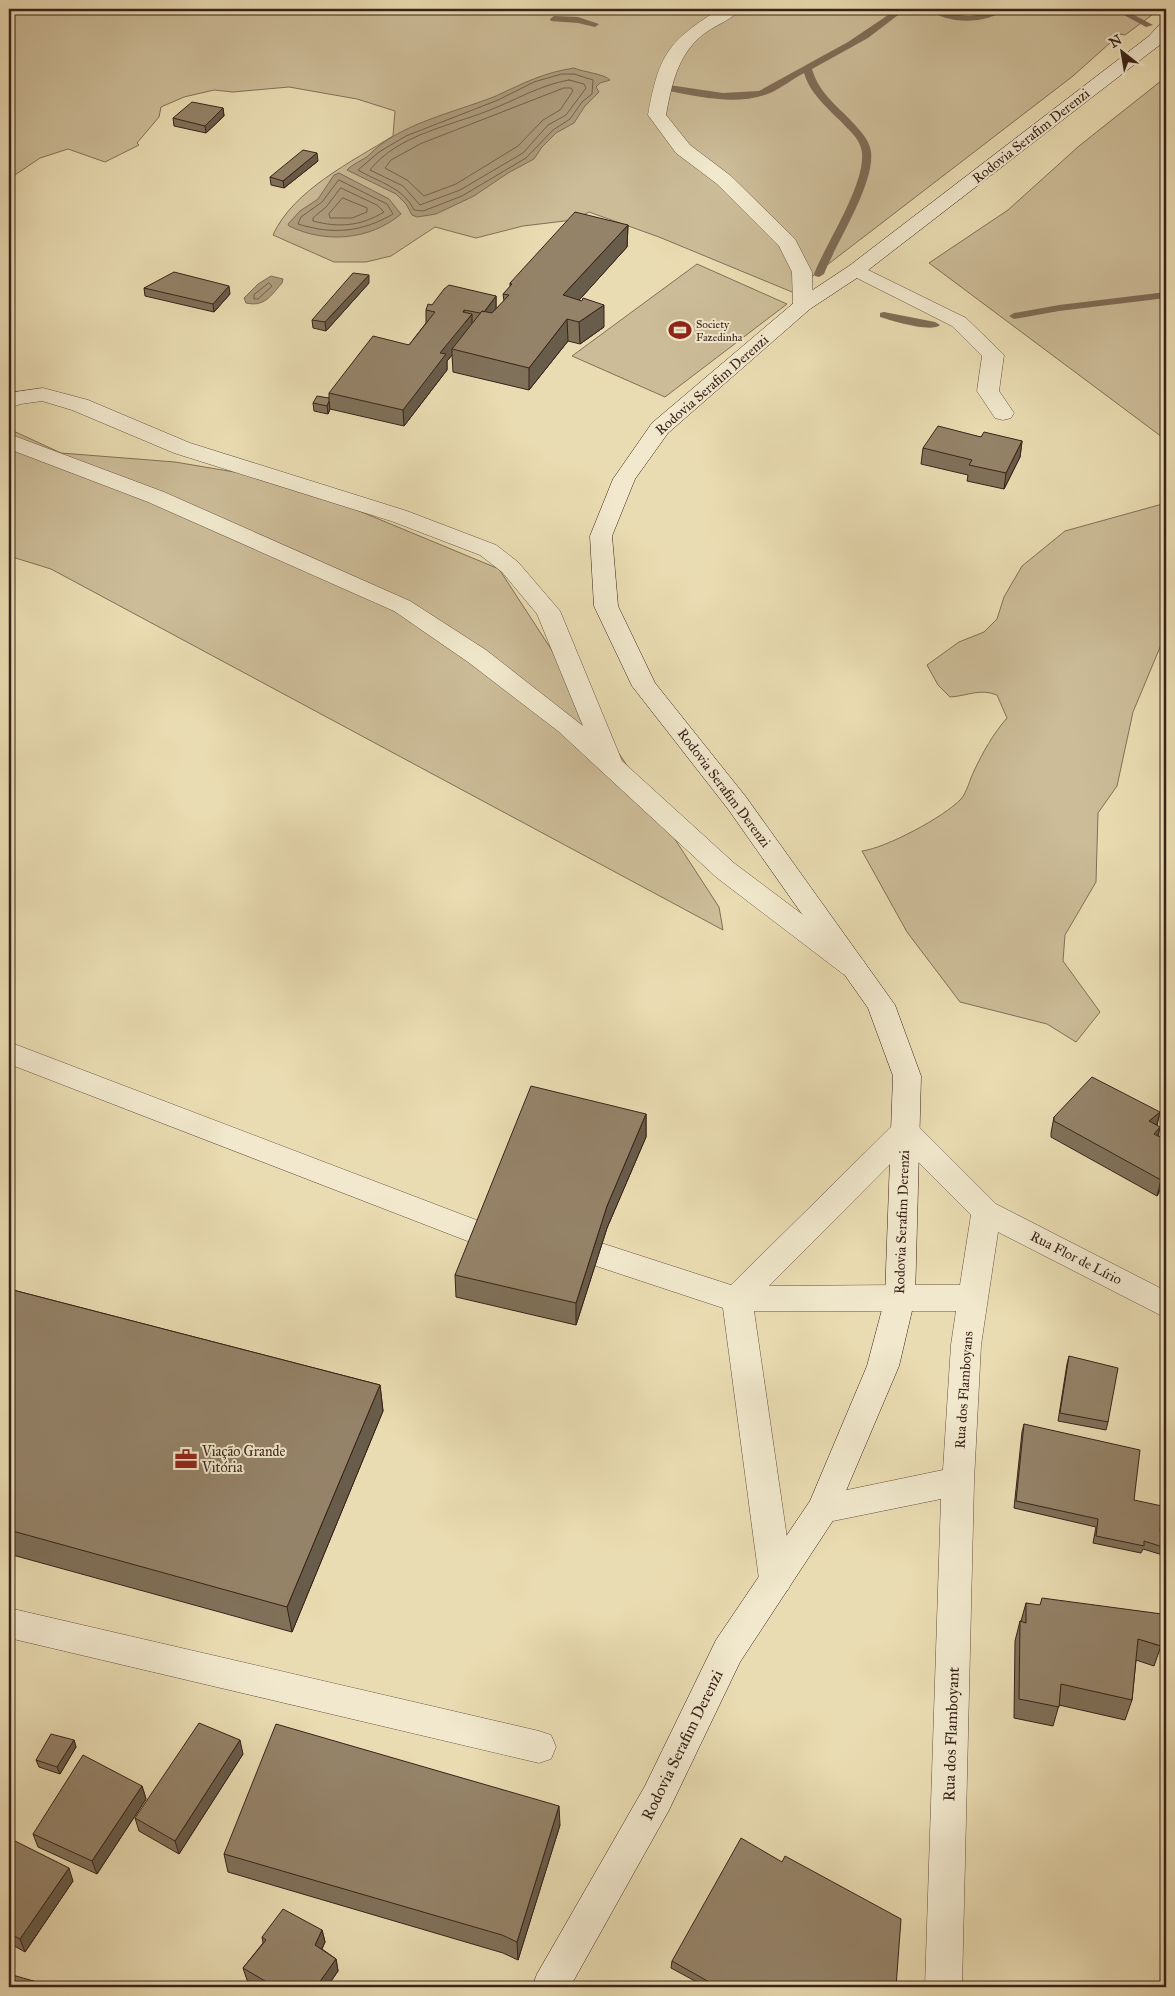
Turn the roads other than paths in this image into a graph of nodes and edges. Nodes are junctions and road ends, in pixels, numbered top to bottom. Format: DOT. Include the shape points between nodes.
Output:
graph roads {
  1 [pos="731,9"];
  2 [pos="1166,28"];
  3 [pos="856,270"];
  4 [pos="803,305"];
  5 [pos="9,402"];
  6 [pos="1003,413"];
  7 [pos="9,441"];
  8 [pos="612,766"];
  9 [pos="856,970"];
  10 [pos="9,1054"];
  11 [pos="906,1131"];
  12 [pos="986,1212"];
  13 [pos="481,1234"];
  14 [pos="598,1254"];
  15 [pos="900,1298"];
  16 [pos="973,1298"];
  17 [pos="737,1299"];
  18 [pos="1166,1305"];
  19 [pos="958,1481"];
  20 [pos="823,1509"];
  21 [pos="776,1579"];
  22 [pos="9,1623"];
  23 [pos="539,1747"];
  24 [pos="550,1987"];
  25 [pos="944,1987"];
  1 -- 4 [label="street" via="689,37 672,58 657,115 683,149 724,180 788,243 802,272"];
  2 -- 3 [label="street, Rodovia Serafim Derenzi" via="1155,40"];
  3 -- 4 [label="street, Rodovia Serafim Derenzi"];
  3 -- 6 [label="street" via="959,322 993,355 988,391"];
  4 -- 9 [label="street, Rodovia Serafim Derenzi" via="660,428 624,479 601,536 606,606 644,686 738,803"];
  5 -- 8 [label="street" via="15,398 43,394 80,404 182,448 399,516 488,550 510,567 548,612"];
  7 -- 8 [label="street" via="156,498 402,606 477,656 567,726"];
  8 -- 9 [label="street" via="725,870"];
  9 -- 11 [label="street, Rodovia Serafim Derenzi" via="881,1005 907,1076"];
  10 -- 13 [label="street"];
  11 -- 12 [label="street, Rodovia Serafim Derenzi"];
  11 -- 15 [label="street, Rodovia Serafim Derenzi"];
  11 -- 17 [label="street"];
  12 -- 16 [label="street, Rua dos Flamboyans"];
  12 -- 18 [label="street, Rua Flor de Lírio"];
  14 -- 17 [label="street"];
  15 -- 16 [label="street"];
  15 -- 17 [label="street"];
  15 -- 20 [label="street, Rodovia Serafim Derenzi" via="883,1366"];
  16 -- 19 [label="street, Rua dos Flamboyans" via="966,1345"];
  17 -- 21 [label="street"];
  19 -- 20 [label="street"];
  19 -- 25 [label="street, Rua dos Flamboyant"];
  20 -- 21 [label="street, Rodovia Serafim Derenzi"];
  21 -- 24 [label="street, Rodovia Serafim Derenzi" via="728,1651 657,1798"];
  22 -- 23 [label="street"];
}
